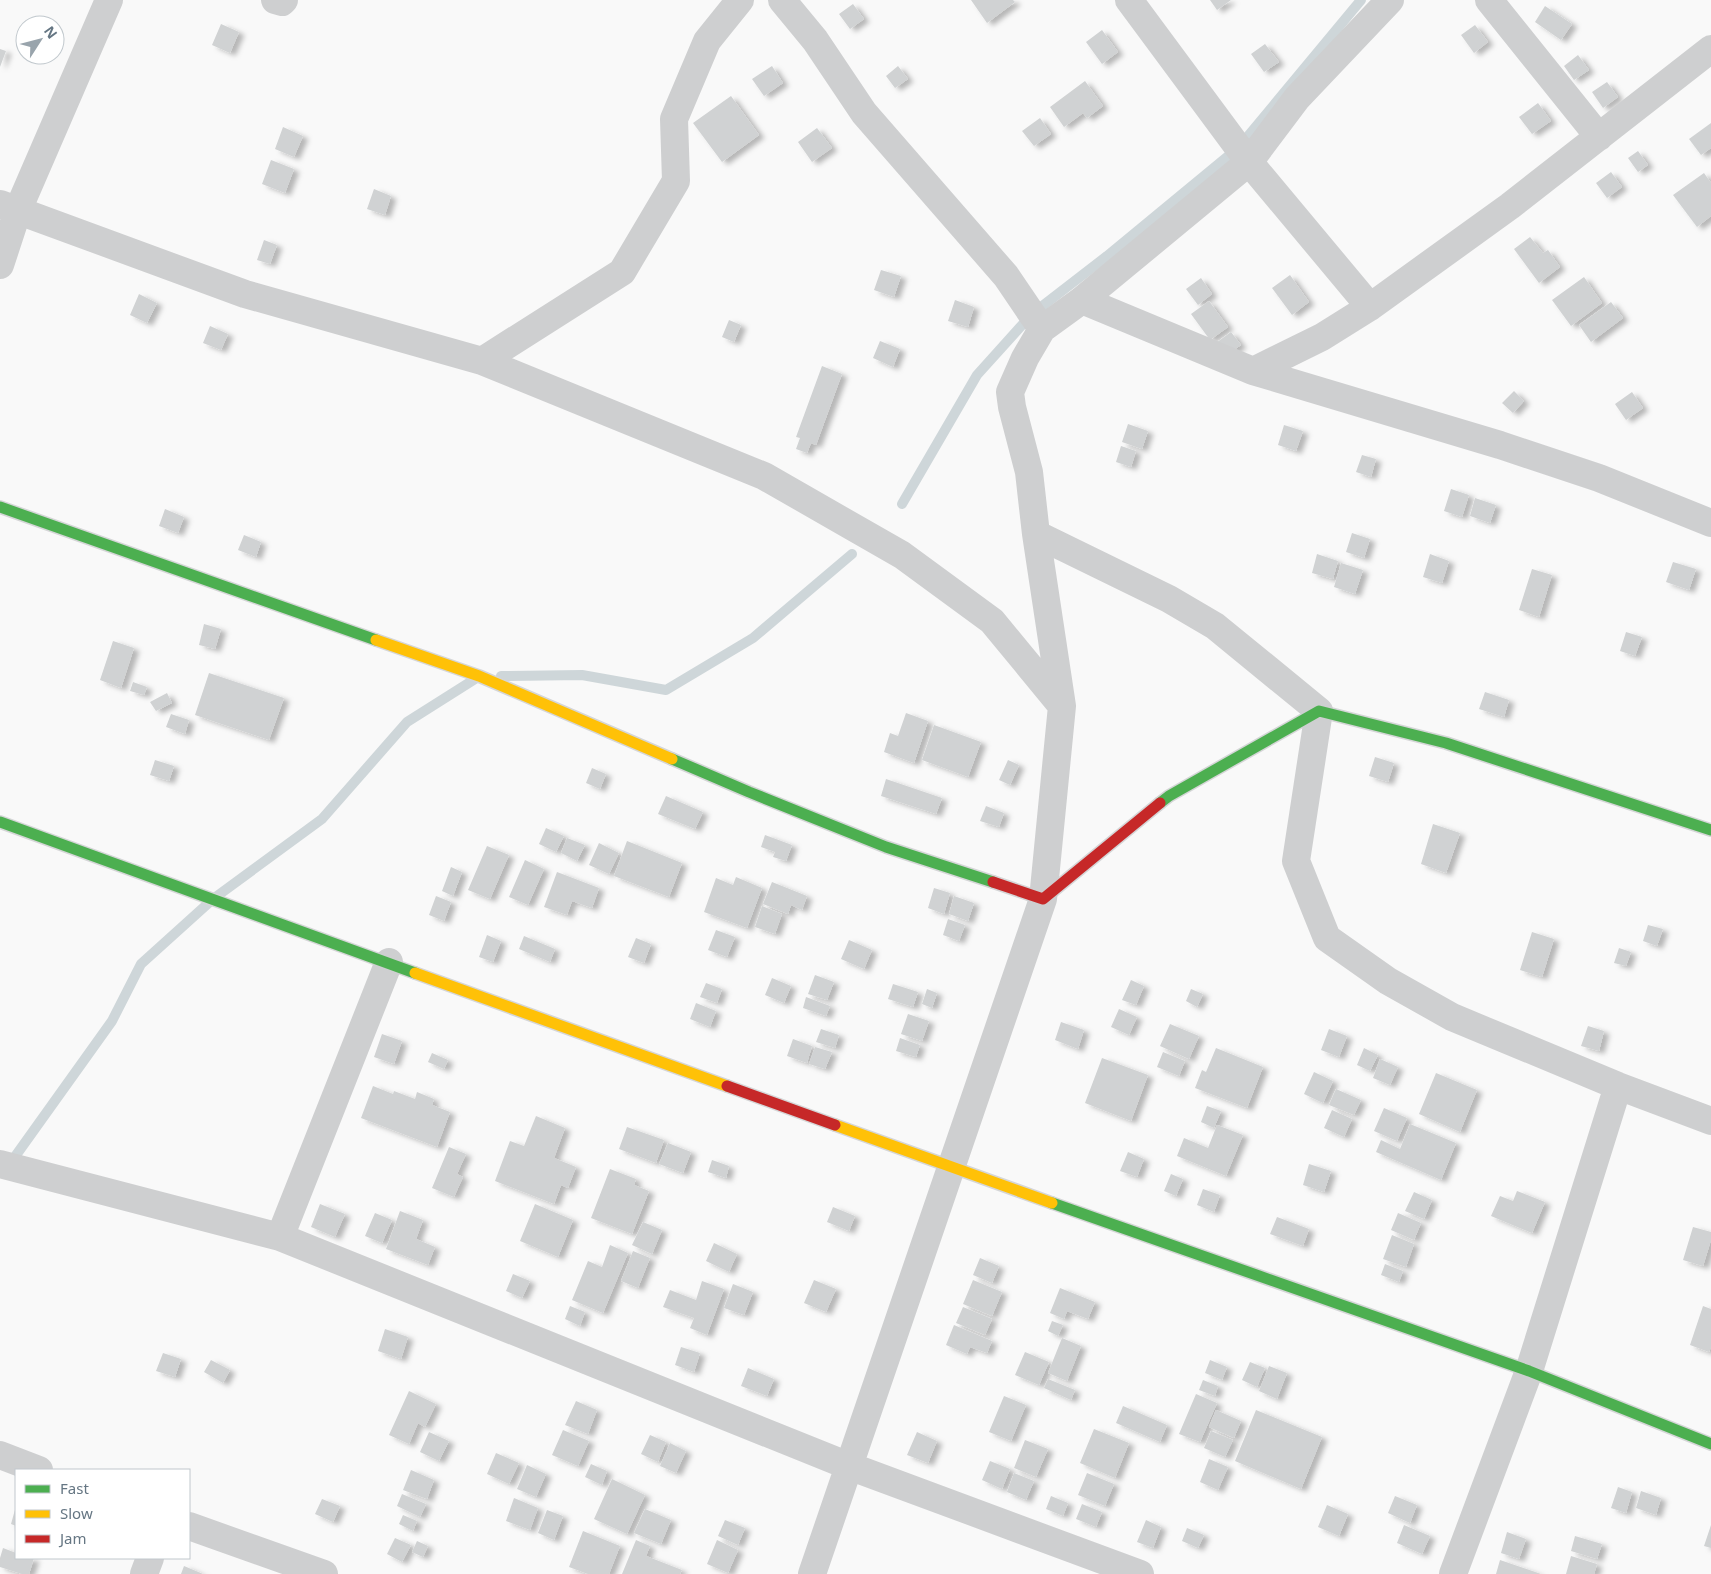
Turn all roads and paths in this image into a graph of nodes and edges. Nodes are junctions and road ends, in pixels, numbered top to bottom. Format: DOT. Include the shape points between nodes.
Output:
graph roads {
  1 [pos="109,0"];
  2 [pos="275,0"];
  3 [pos="284,0"];
  4 [pos="740,0"];
  5 [pos="782,0"];
  6 [pos="1130,0"];
  7 [pos="1390,0"];
  8 [pos="1489,0"];
  9 [pos="1711,50"];
  10 [pos="1599,137"];
  11 [pos="1249,162"];
  12 [pos="9,207"];
  13 [pos="0,265"];
  14 [pos="1082,300"];
  15 [pos="1370,307"];
  16 [pos="1042,329"];
  17 [pos="482,360"];
  18 [pos="1253,371"];
  19 [pos="0,508"];
  20 [pos="1711,523"];
  21 [pos="1036,534"];
  22 [pos="1062,706"];
  23 [pos="1319,711"];
  24 [pos="0,822"];
  25 [pos="1711,830"];
  26 [pos="1043,899"];
  27 [pos="389,962"];
  28 [pos="1618,1086"];
  29 [pos="1711,1121"];
  30 [pos="0,1164"];
  31 [pos="952,1168"];
  32 [pos="280,1237"];
  33 [pos="1529,1371"];
  34 [pos="1711,1444"];
  35 [pos="0,1455"];
  36 [pos="849,1466"];
  37 [pos="36,1469"];
  38 [pos="190,1526"];
  39 [pos="150,1559"];
  40 [pos="144,1574"];
  41 [pos="324,1574"];
  42 [pos="812,1574"];
  43 [pos="1140,1574"];
  44 [pos="1453,1574"];
  1 -- 12 [label="street"];
  2 -- 3 [label="street"];
  4 -- 17 [label="street" via="703,50 674,119 676,181 622,272"];
  5 -- 16 [label="street" via="815,40 864,113 1006,276"];
  6 -- 11 [label="street"];
  7 -- 11 [label="street" via="1297,98"];
  8 -- 10 [label="street"];
  9 -- 10 [label="street"];
  10 -- 15 [label="street"];
  11 -- 14 [label="street"];
  11 -- 15 [label="street"];
  12 -- 13 [label="street"];
  12 -- 17 [label="street" via="245,294"];
  14 -- 16 [label="street"];
  14 -- 18 [label="street"];
  15 -- 18 [label="street" via="1322,338"];
  16 -- 21 [label="street" via="1010,392 1029,472"];
  17 -- 22 [label="street" via="764,476 902,555 992,621"];
  18 -- 20 [label="street" via="1500,445 1599,478"];
  19 -- 26 [label="street" via="478,676 886,847"];
  21 -- 22 [label="street"];
  21 -- 23 [label="street" via="1169,599 1215,626"];
  22 -- 26 [label="street"];
  23 -- 25 [label="street" via="1446,743"];
  23 -- 26 [label="street" via="1169,796"];
  23 -- 28 [label="street" via="1296,861 1327,938 1388,981 1452,1017"];
  24 -- 27 [label="street"];
  26 -- 31 [label="street"];
  27 -- 31 [label="street"];
  27 -- 32 [label="street"];
  28 -- 29 [label="street"];
  28 -- 33 [label="street"];
  30 -- 32 [label="street"];
  31 -- 33 [label="street"];
  31 -- 36 [label="street"];
  32 -- 36 [label="street"];
  33 -- 34 [label="street"];
  33 -- 44 [label="street"];
  35 -- 37 [label="street"];
  36 -- 42 [label="street"];
  36 -- 43 [label="street"];
  38 -- 41 [label="street"];
  39 -- 40 [label="street"];
}
